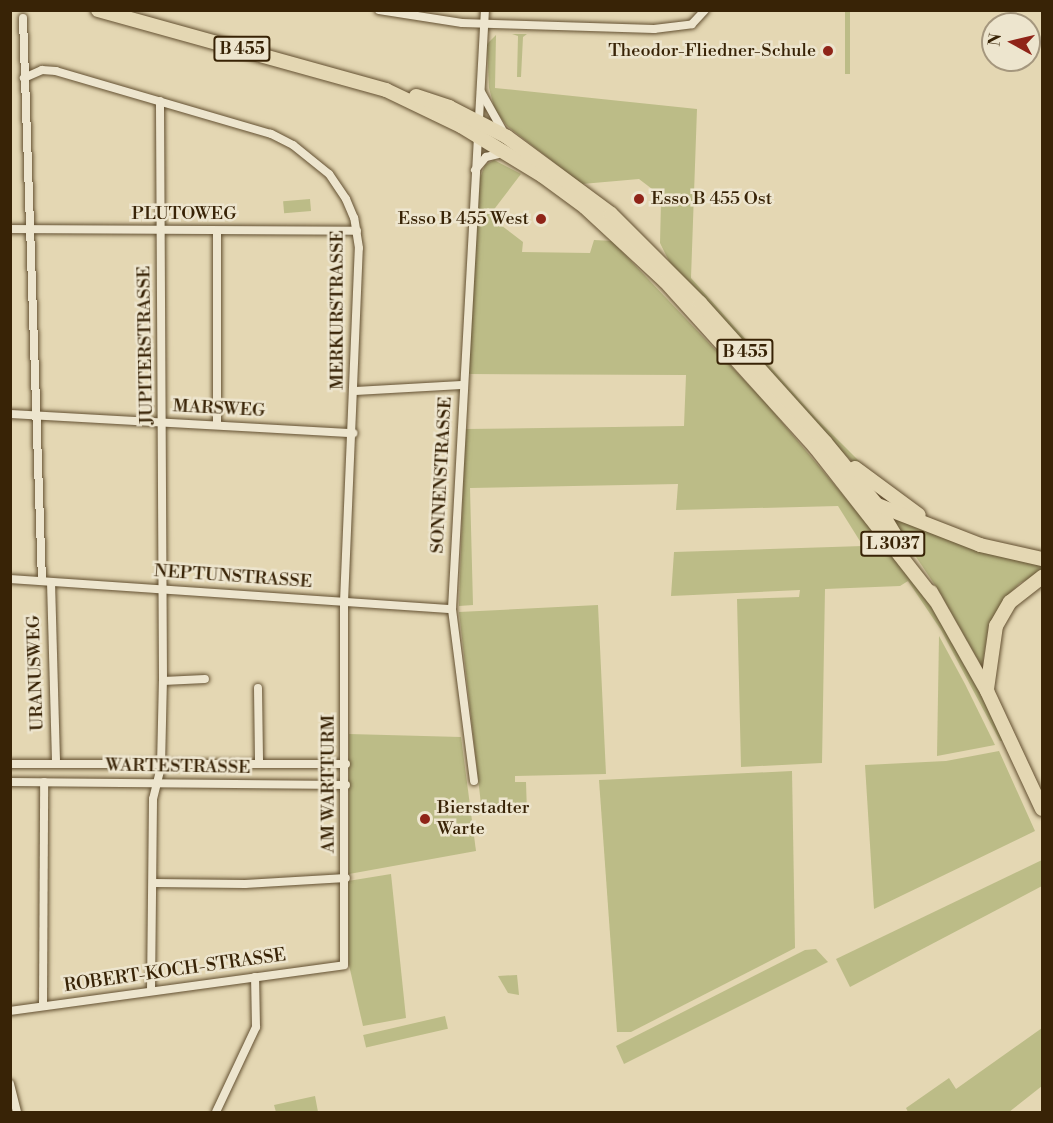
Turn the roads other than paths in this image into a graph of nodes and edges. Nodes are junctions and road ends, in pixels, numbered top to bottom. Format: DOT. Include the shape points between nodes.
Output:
graph roads {
  1 [pos="98,10"];
  2 [pos="379,10"];
  3 [pos="485,10"];
  4 [pos="705,10"];
  5 [pos="23,18"];
  6 [pos="484,24"];
  7 [pos="24,78"];
  8 [pos="386,90"];
  9 [pos="481,92"];
  10 [pos="160,101"];
  11 [pos="479,121"];
  12 [pos="477,136"];
  13 [pos="507,137"];
  14 [pos="507,153"];
  15 [pos="475,170"];
  16 [pos="27,228"];
  17 [pos="10,229"];
  18 [pos="217,231"];
  19 [pos="357,231"];
  20 [pos="161,232"];
  21 [pos="462,385"];
  22 [pos="355,392"];
  23 [pos="10,414"];
  24 [pos="36,415"];
  25 [pos="164,423"];
  26 [pos="218,425"];
  27 [pos="353,433"];
  28 [pos="825,442"];
  29 [pos="850,489"];
  30 [pos="877,505"];
  31 [pos="944,530"];
  32 [pos="1042,559"];
  33 [pos="1042,577"];
  34 [pos="10,579"];
  35 [pos="46,581"];
  36 [pos="162,588"];
  37 [pos="935,600"];
  38 [pos="344,602"];
  39 [pos="452,609"];
  40 [pos="205,679"];
  41 [pos="163,681"];
  42 [pos="258,688"];
  43 [pos="987,691"];
  44 [pos="10,764"];
  45 [pos="56,764"];
  46 [pos="259,764"];
  47 [pos="345,764"];
  48 [pos="161,766"];
  49 [pos="474,781"];
  50 [pos="10,782"];
  51 [pos="44,782"];
  52 [pos="156,784"];
  53 [pos="346,785"];
  54 [pos="1042,808"];
  55 [pos="346,878"];
  56 [pos="153,883"];
  57 [pos="344,965"];
  58 [pos="255,977"];
  59 [pos="151,991"];
  60 [pos="43,1006"];
  61 [pos="10,1011"];
  62 [pos="10,1084"];
  63 [pos="17,1113"];
  64 [pos="216,1113"];
  1 -- 8 [label="main road, B 455"];
  2 -- 6 [label="street"];
  3 -- 6 [label="street, SONNENSTRASSE"];
  4 -- 6 [label="street" via="692,24 654,29"];
  5 -- 7 [label="street, URANUSWEG"];
  6 -- 9 [label="street, SONNENSTRASSE"];
  7 -- 10 [label="street, MERKURSTRASSE" via="42,70 56,71"];
  7 -- 16 [label="street, URANUSWEG"];
  8 -- 11 [label="main road, B 455" via="427,99"];
  8 -- 12 [label="main road, B 455"];
  9 -- 11 [label="street, SONNENSTRASSE"];
  9 -- 13 [label="street"];
  10 -- 19 [label="street, MERKURSTRASSE" via="271,134 293,145 329,174 346,199"];
  10 -- 20 [label="street, JUPITERSTRASSE"];
  11 -- 12 [label="street, SONNENSTRASSE"];
  11 -- 13 [label="main road, B 455"];
  12 -- 14 [label="main road, B 455"];
  12 -- 15 [label="street, SONNENSTRASSE"];
  13 -- 28 [label="main road, B 455" via="611,214 663,264"];
  14 -- 15 [label="street" via="486,157"];
  14 -- 29 [label="main road, B 455" via="569,195 641,258"];
  15 -- 21 [label="street, SONNENSTRASSE"];
  16 -- 17 [label="street, PLUTOWEG"];
  16 -- 20 [label="street, PLUTOWEG"];
  16 -- 24 [label="street, URANUSWEG"];
  18 -- 19 [label="street, PLUTOWEG"];
  18 -- 20 [label="street, PLUTOWEG"];
  18 -- 26 [label="street"];
  19 -- 22 [label="street, MERKURSTRASSE"];
  20 -- 25 [label="street, JUPITERSTRASSE"];
  21 -- 22 [label="street"];
  21 -- 39 [label="street, SONNENSTRASSE"];
  22 -- 27 [label="street, MERKURSTRASSE"];
  23 -- 24 [label="street, MARSWEG"];
  24 -- 25 [label="street, MARSWEG"];
  24 -- 35 [label="street, URANUSWEG"];
  25 -- 26 [label="street, MARSWEG"];
  25 -- 36 [label="street, JUPITERSTRASSE"];
  26 -- 27 [label="street, MARSWEG"];
  27 -- 38 [label="street, MERKURSTRASSE"];
  28 -- 30 [label="main road, L 3037"];
  28 -- 31 [label="main road, B 455" via="875,485"];
  29 -- 30 [label="main road, B 455"];
  29 -- 37 [label="main road, L 3037"];
  30 -- 31 [label="main road, B 455"];
  30 -- 37 [label="main road, L 3037"];
  31 -- 32 [label="main road, B 455" via="980,545"];
  33 -- 43 [label="main road" via="1010,602 996,626"];
  34 -- 35 [label="street, NEPTUNSTRASSE"];
  35 -- 36 [label="street, NEPTUNSTRASSE"];
  35 -- 45 [label="street, URANUSWEG"];
  36 -- 38 [label="street, NEPTUNSTRASSE"];
  36 -- 41 [label="street, JUPITERSTRASSE"];
  37 -- 43 [label="main road, L 3037"];
  38 -- 39 [label="street, NEPTUNSTRASSE"];
  38 -- 47 [label="street, AM WARTTURM"];
  39 -- 49 [label="street, SONNENSTRASSE"];
  40 -- 41 [label="street"];
  41 -- 48 [label="street, JUPITERSTRASSE"];
  42 -- 46 [label="street, WARTESTRASSE"];
  43 -- 54 [label="main road, L 3037"];
  44 -- 45 [label="street, WARTESTRASSE"];
  45 -- 48 [label="street, WARTESTRASSE"];
  46 -- 47 [label="street, WARTESTRASSE"];
  46 -- 48 [label="street, WARTESTRASSE"];
  47 -- 53 [label="street, AM WARTTURM"];
  48 -- 52 [label="street, JUPITERSTRASSE"];
  50 -- 51 [label="street, WARTESTRASSE"];
  51 -- 52 [label="street, WARTESTRASSE"];
  51 -- 60 [label="street"];
  52 -- 53 [label="street, WARTESTRASSE"];
  52 -- 56 [label="street, JUPITERSTRASSE"];
  53 -- 55 [label="street, AM WARTTURM"];
  55 -- 56 [label="street" via="245,884"];
  55 -- 57 [label="street, AM WARTTURM"];
  56 -- 59 [label="street, JUPITERSTRASSE"];
  57 -- 58 [label="street, ROBERT-KOCH-STRASSE"];
  58 -- 59 [label="street, ROBERT-KOCH-STRASSE"];
  58 -- 64 [label="street" via="256,1027"];
  59 -- 60 [label="street, ROBERT-KOCH-STRASSE"];
  60 -- 61 [label="street, ROBERT-KOCH-STRASSE"];
  62 -- 63 [label="street"];
}
